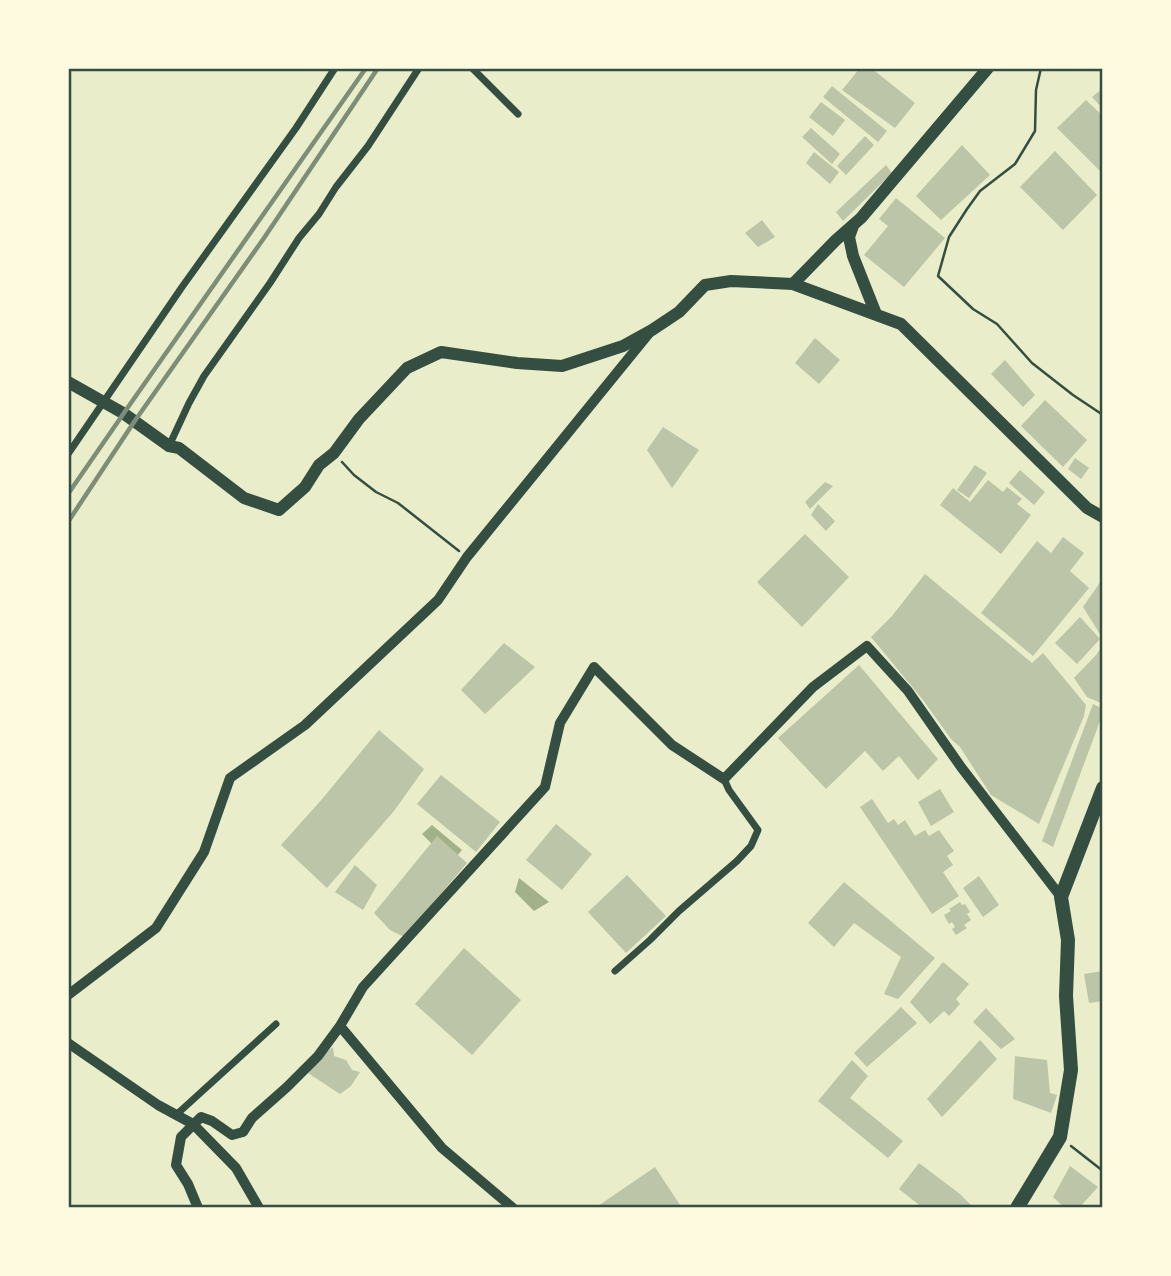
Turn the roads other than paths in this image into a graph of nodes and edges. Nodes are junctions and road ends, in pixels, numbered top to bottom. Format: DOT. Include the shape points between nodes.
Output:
graph roads {
  1 [pos="335,68"];
  2 [pos="419,68"];
  3 [pos="472,68"];
  4 [pos="988,68"];
  5 [pos="518,114"];
  6 [pos="853,225"];
  7 [pos="793,284"];
  8 [pos="876,314"];
  9 [pos="652,330"];
  10 [pos="68,382"];
  11 [pos="105,401"];
  12 [pos="169,446"];
  13 [pos="68,454"];
  14 [pos="1103,517"];
  15 [pos="724,779"];
  16 [pos="1103,788"];
  17 [pos="1061,897"];
  18 [pos="615,971"];
  19 [pos="68,995"];
  20 [pos="276,1024"];
  21 [pos="340,1026"];
  22 [pos="68,1042"];
  23 [pos="176,1115"];
  24 [pos="193,1124"];
  25 [pos="198,1208"];
  26 [pos="260,1208"];
  27 [pos="513,1208"];
  28 [pos="1017,1208"];
  1 -- 11 [label="street"];
  2 -- 12 [label="street" via="204,376"];
  3 -- 5 [label="street"];
  4 -- 6 [label="main road"];
  6 -- 7 [label="main road"];
  6 -- 8 [label="main road" via="851,247"];
  7 -- 8 [label="main road"];
  7 -- 9 [label="main road" via="731,281 705,285 679,312"];
  8 -- 14 [label="main road" via="901,324 1087,508"];
  9 -- 12 [label="main road" via="623,346 562,366 442,352 407,368 319,465 305,487 279,510 244,498 179,448"];
  9 -- 19 [label="street" via="467,557 438,600 305,725 230,778 204,852 156,928"];
  10 -- 11 [label="main road"];
  11 -- 12 [label="main road"];
  11 -- 13 [label="street"];
  15 -- 17 [label="street" via="813,687 867,646 908,691"];
  15 -- 18 [label="street" via="758,830 751,846"];
  15 -- 21 [label="street" via="672,745 594,667 560,723 545,787 363,987"];
  16 -- 17 [label="main road"];
  17 -- 28 [label="main road" via="1068,940 1071,1070 1060,1137"];
  20 -- 23 [label="street"];
  21 -- 24 [label="street" via="318,1056 243,1132 232,1135 201,1116"];
  21 -- 27 [label="street" via="442,1148"];
  22 -- 23 [label="street"];
  23 -- 24 [label="street"];
  24 -- 25 [label="street" via="181,1136 176,1165"];
  24 -- 26 [label="street" via="236,1168"];
}
